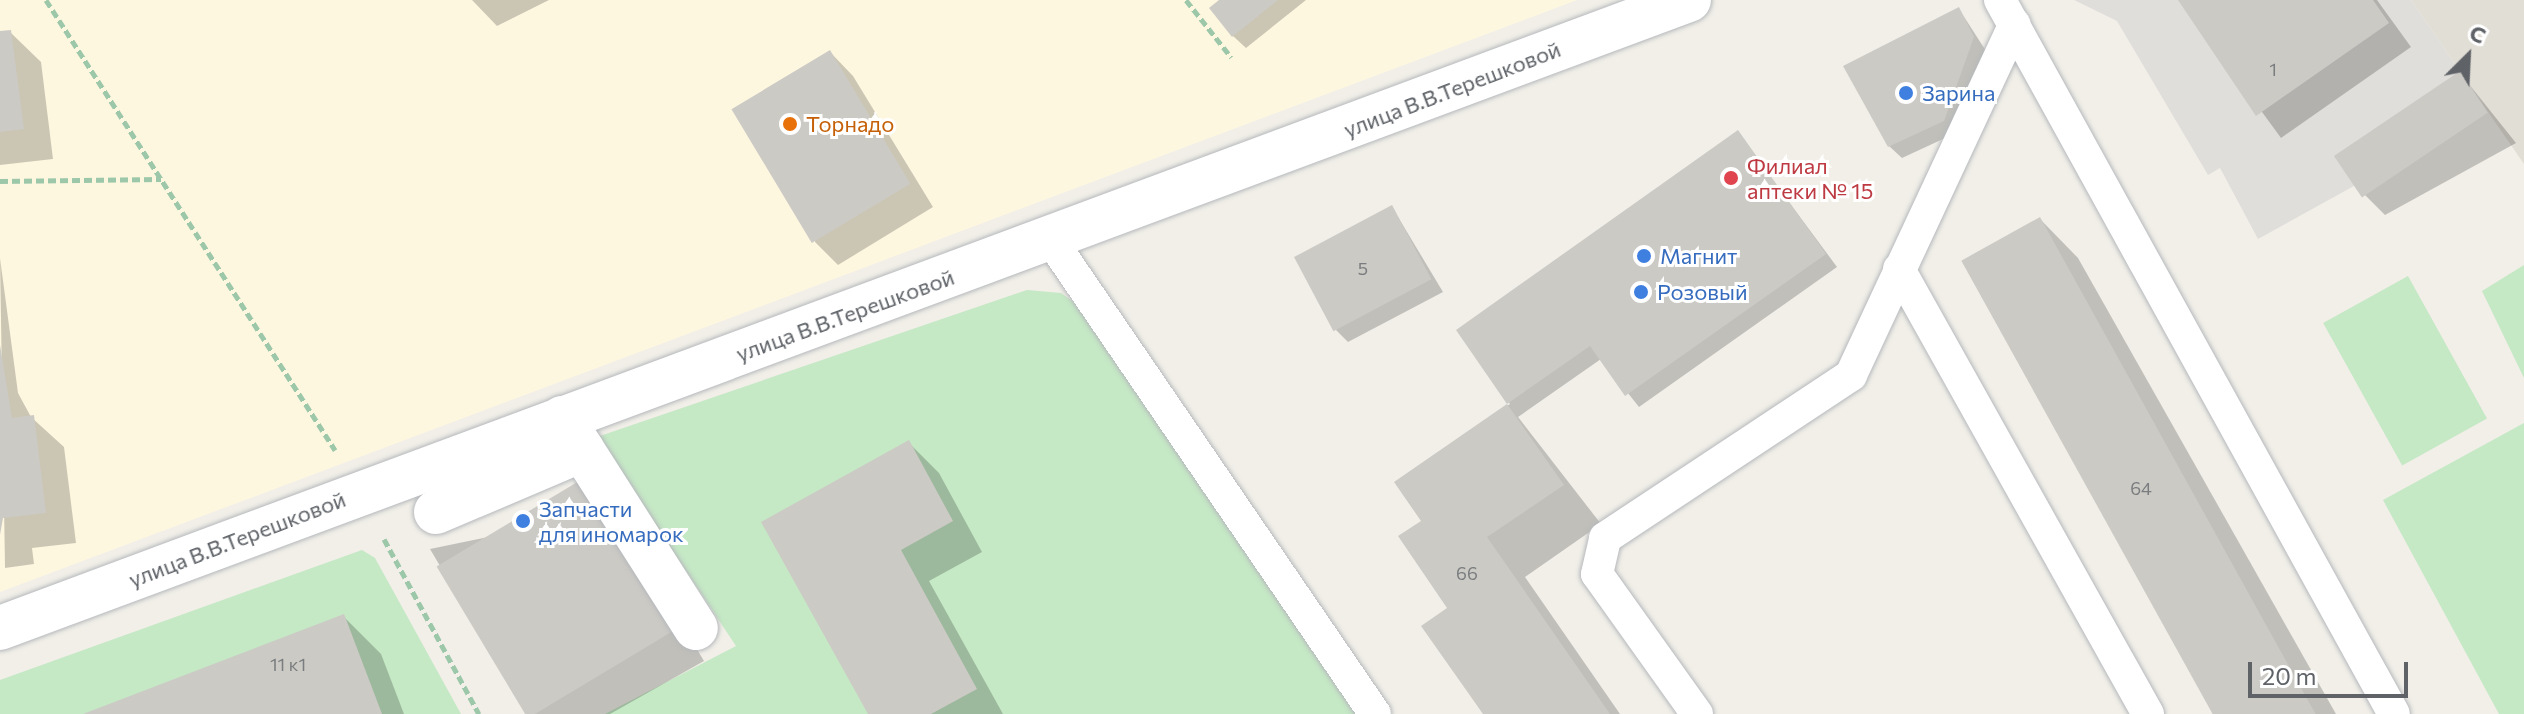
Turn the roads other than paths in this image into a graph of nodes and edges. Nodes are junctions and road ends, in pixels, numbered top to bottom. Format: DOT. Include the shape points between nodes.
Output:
graph roads {
  1 [pos="1677,2"];
  2 [pos="2007,12"];
  3 [pos="1051,240"];
  4 [pos="1899,269"];
  5 [pos="572,434"];
  6 [pos="436,512"];
  7 [pos="0,628"];
  8 [pos="696,628"];
  9 [pos="1375,714"];
  10 [pos="1697,714"];
  11 [pos="2148,714"];
  12 [pos="2394,714"];
  1 -- 3 [label="street, улица В.В.Терешковой"];
  2 -- 4 [label="lane"];
  2 -- 12 [label="lane"];
  3 -- 5 [label="street, улица В.В.Терешковой"];
  3 -- 9 [label="lane"];
  4 -- 10 [label="lane" via="1851,375 1605,538 1597,574"];
  4 -- 11 [label="lane"];
  5 -- 6 [label="street"];
  5 -- 7 [label="street, улица В.В.Терешковой" via="358,492"];
  5 -- 8 [label="street"];
}
